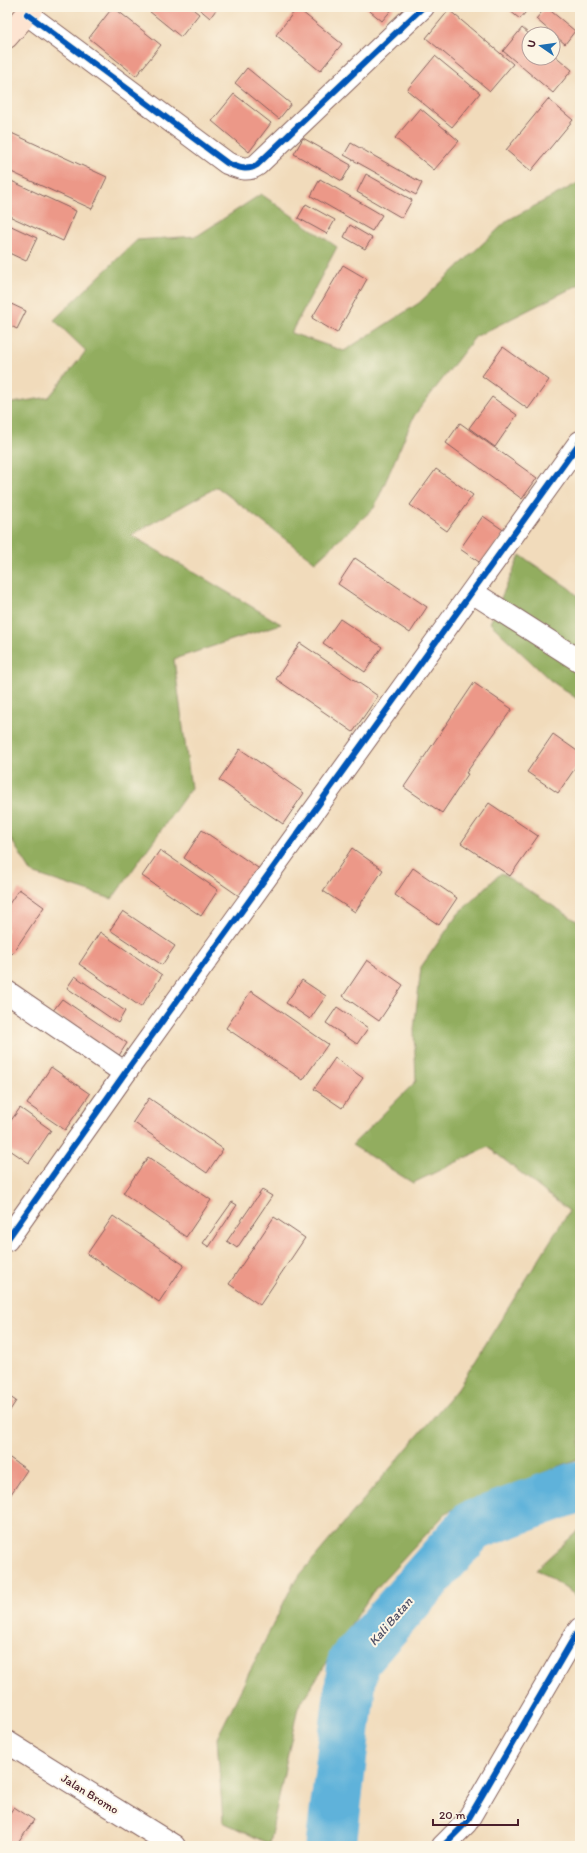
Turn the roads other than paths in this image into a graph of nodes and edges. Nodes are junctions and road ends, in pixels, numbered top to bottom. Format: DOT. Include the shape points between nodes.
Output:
graph roads {
  1 [pos="423,7"];
  2 [pos="30,11"];
  3 [pos="7,37"];
  4 [pos="580,442"];
  5 [pos="472,592"];
  6 [pos="580,661"];
  7 [pos="7,992"];
  8 [pos="125,1073"];
  9 [pos="7,1240"];
  10 [pos="580,1629"];
  11 [pos="7,1742"];
  12 [pos="174,1846"];
  13 [pos="443,1846"];
  1 -- 2 [label="street" via="252,169 243,169 227,163"];
  2 -- 3 [label="main road"];
  4 -- 5 [label="street"];
  5 -- 6 [label="street"];
  5 -- 8 [label="street"];
  7 -- 8 [label="street"];
  8 -- 9 [label="street"];
  10 -- 13 [label="street" via="466,1823"];
  11 -- 12 [label="street, Jalan Bromo"];
}
